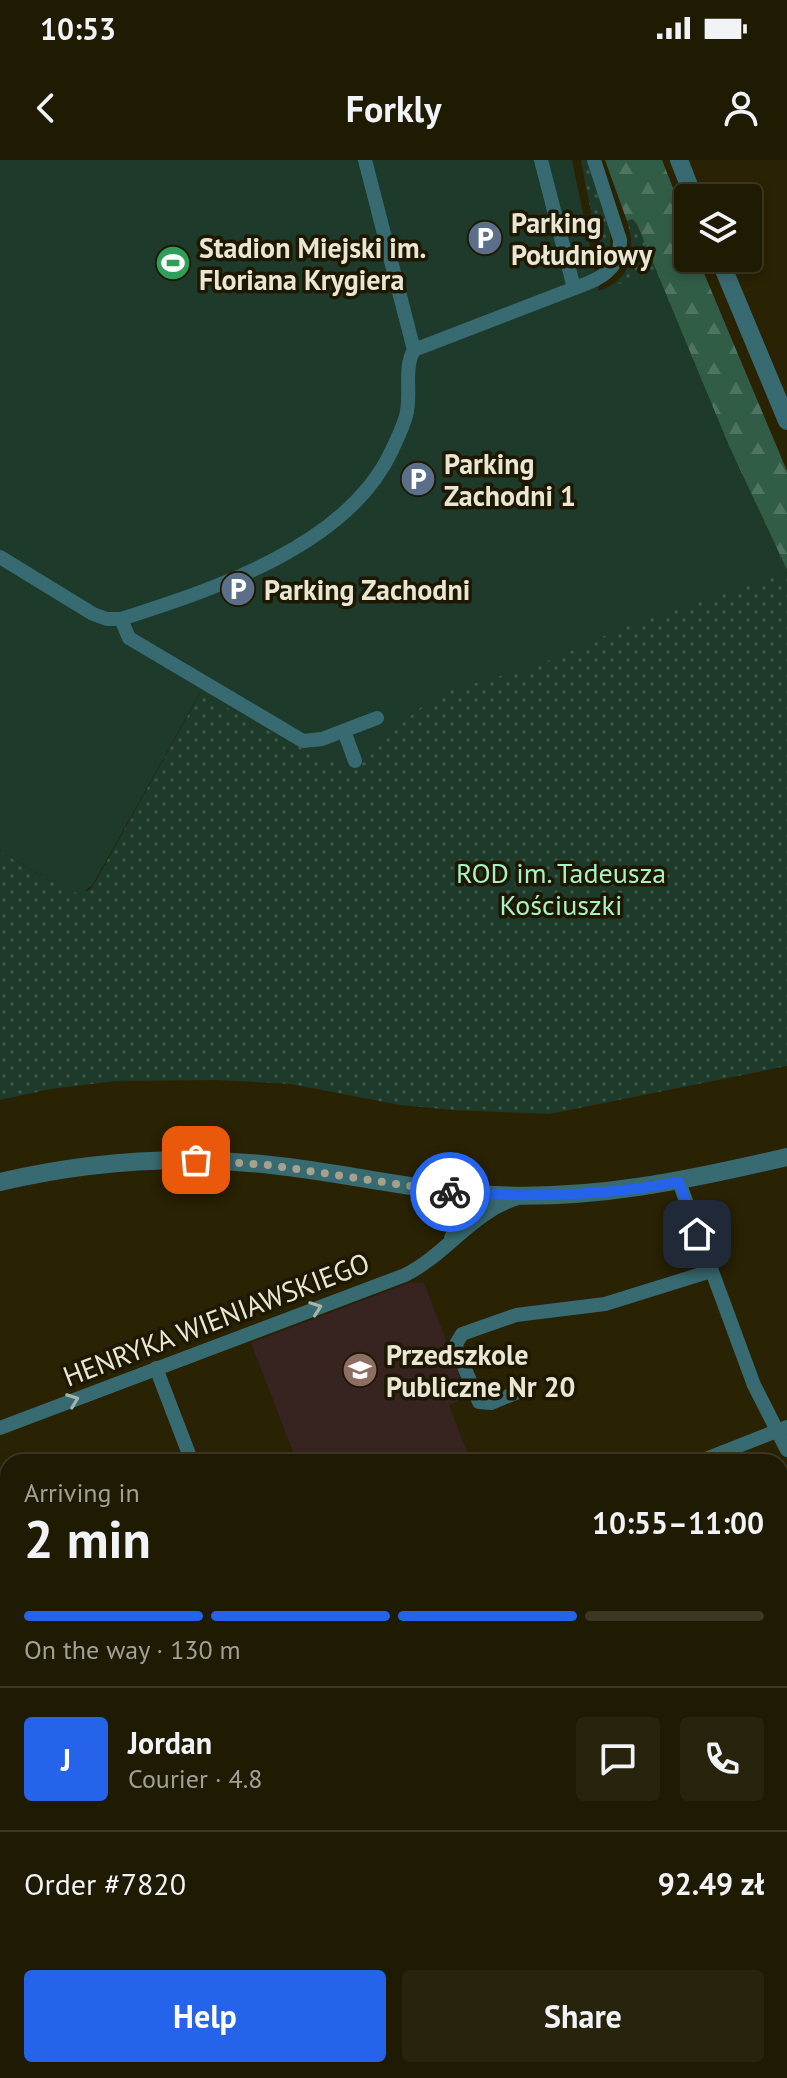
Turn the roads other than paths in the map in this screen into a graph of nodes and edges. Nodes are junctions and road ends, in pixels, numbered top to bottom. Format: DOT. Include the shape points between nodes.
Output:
graph roads {
  1 [pos="365,160"];
  2 [pos="541,160"];
  3 [pos="594,160"];
  4 [pos="679,160"];
  5 [pos="688,184"];
  6 [pos="725,272"];
  7 [pos="574,288"];
  8 [pos="414,350"];
  9 [pos="787,421"];
  10 [pos="0,557"];
  11 [pos="121,619"];
  12 [pos="377,718"];
  13 [pos="344,731"];
  14 [pos="355,761"];
  15 [pos="787,1157"];
  16 [pos="0,1182"];
  17 [pos="679,1182"];
  18 [pos="447,1191"];
  19 [pos="525,1196"];
  20 [pos="444,1248"];
  21 [pos="711,1271"];
  22 [pos="156,1368"];
  23 [pos="528,1388"];
  24 [pos="0,1428"];
  25 [pos="782,1429"];
  26 [pos="787,1450"];
  27 [pos="189,1454"];
  28 [pos="718,1454"];
  1 -- 8 [label="street"];
  2 -- 7 [label="street"];
  3 -- 7 [label="street" via="617,223 619,254 603,277"];
  4 -- 5 [label="street"];
  6 -- 9 [label="street"];
  7 -- 8 [label="street"];
  8 -- 11 [label="street" via="401,431 378,473 348,509 276,560"];
  10 -- 11 [label="street" via="93,614"];
  11 -- 13 [label="street" via="129,638 297,738 315,741"];
  12 -- 13 [label="street"];
  13 -- 14 [label="street"];
  15 -- 17 [label="street"];
  16 -- 18 [label="street" via="84,1166 196,1160 284,1166"];
  17 -- 19 [label="street"];
  17 -- 21 [label="street"];
  18 -- 19 [label="street"];
  18 -- 20 [label="street" via="458,1222"];
  19 -- 20 [label="street, HENRYKA WIENIAWSKIEGO" via="484,1213"];
  22 -- 20 [label="street, HENRYKA WIENIAWSKIEGO, one-way" via="405,1275"];
  21 -- 23 [label="street" via="605,1304 516,1315 462,1334 457,1350 479,1402 491,1403"];
  21 -- 25 [label="street" via="754,1385"];
  24 -- 22 [label="street, HENRYKA WIENIAWSKIEGO, one-way"];
  22 -- 27 [label="street"];
  25 -- 26 [label="street"];
  25 -- 28 [label="street"];
}
